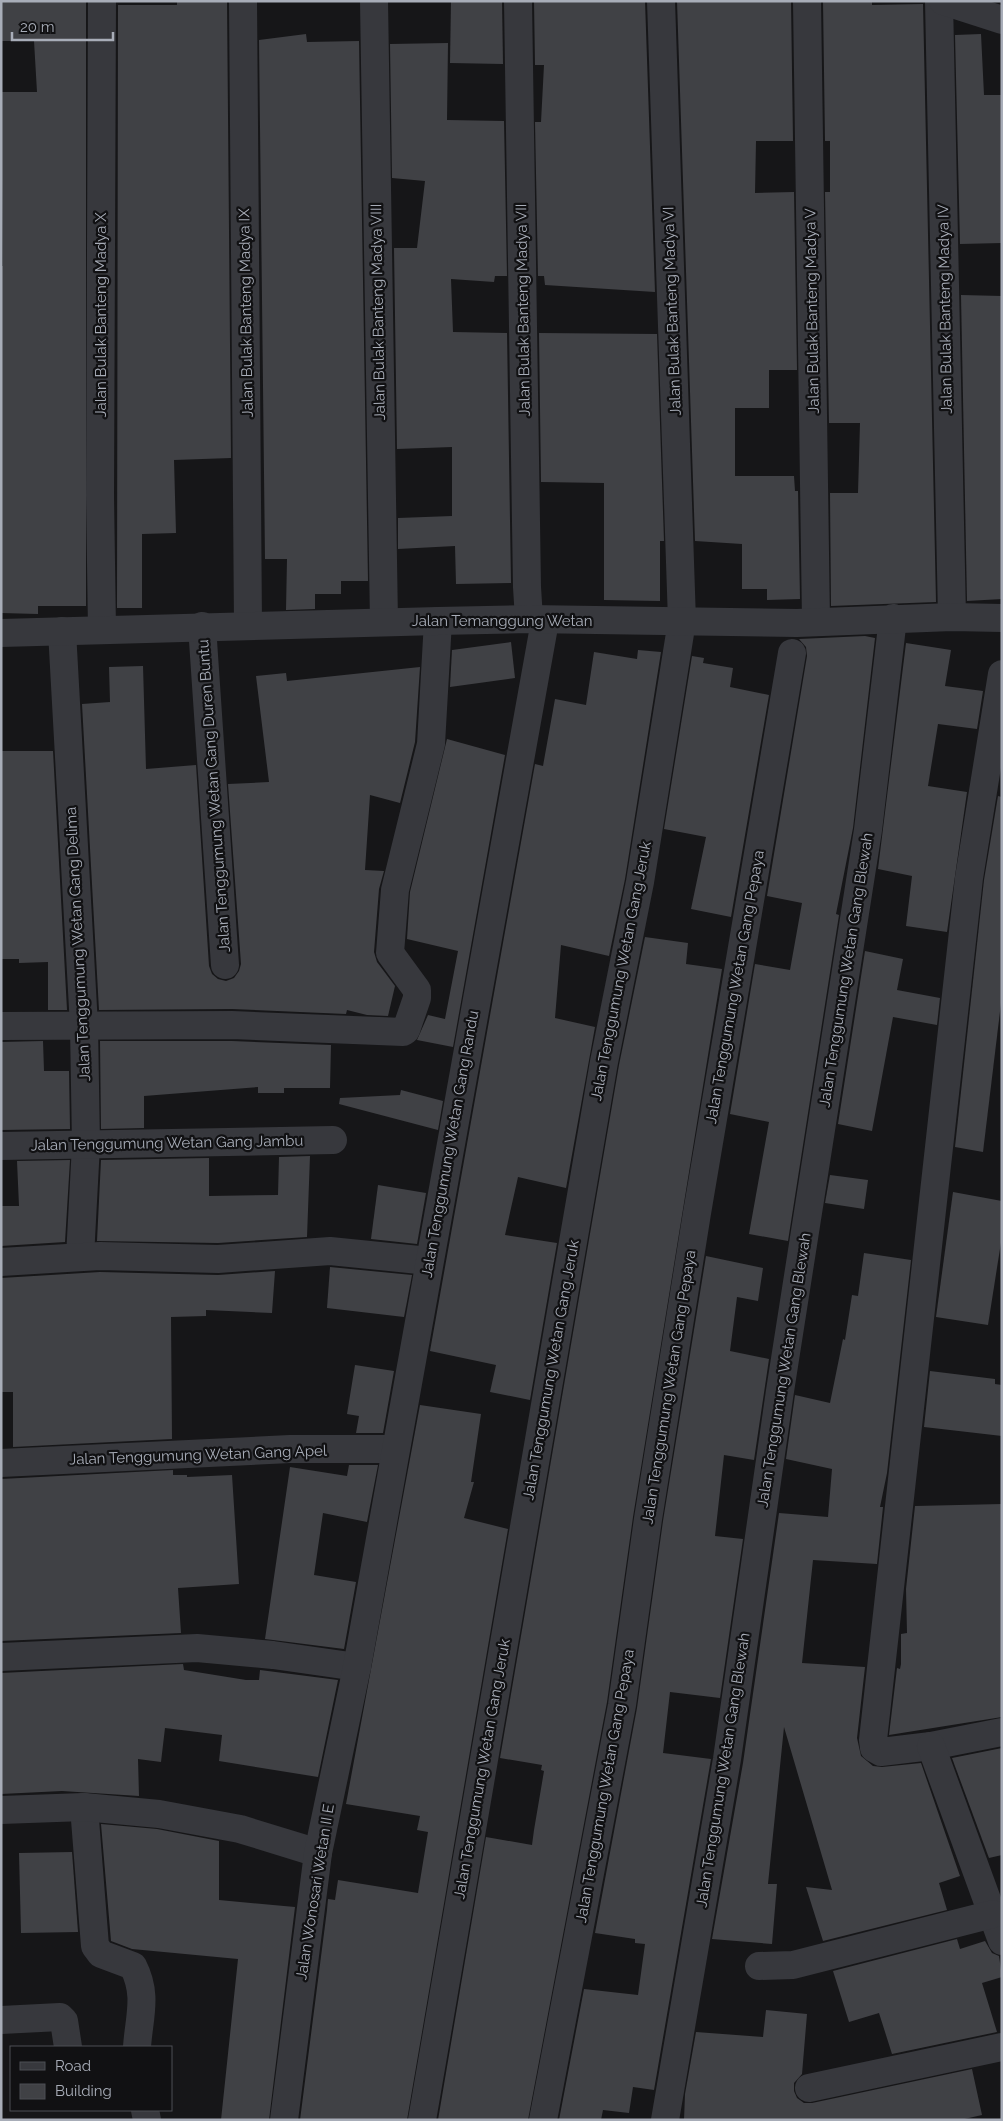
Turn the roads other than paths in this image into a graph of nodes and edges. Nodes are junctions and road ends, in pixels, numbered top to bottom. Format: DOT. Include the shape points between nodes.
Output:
graph roads {
  1 [pos="102,1"];
  2 [pos="243,1"];
  3 [pos="374,1"];
  4 [pos="518,1"];
  5 [pos="661,1"];
  6 [pos="807,1"];
  7 [pos="939,1"];
  8 [pos="944,1"];
  9 [pos="1002,20"];
  10 [pos="952,617"];
  11 [pos="1002,618"];
  12 [pos="384,622"];
  13 [pos="248,624"];
  14 [pos="202,626"];
  15 [pos="540,629"];
  16 [pos="102,630"];
  17 [pos="62,631"];
  18 [pos="680,631"];
  19 [pos="1,633"];
  20 [pos="799,634"];
  21 [pos="437,636"];
  22 [pos="889,641"];
  23 [pos="1002,674"];
  24 [pos="226,965"];
  25 [pos="1,1026"];
  26 [pos="84,1026"];
  27 [pos="333,1140"];
  28 [pos="86,1145"];
  29 [pos="1,1146"];
  30 [pos="80,1257"];
  31 [pos="429,1261"];
  32 [pos="1,1262"];
  33 [pos="395,1449"];
  34 [pos="1,1463"];
  35 [pos="1,1657"];
  36 [pos="356,1667"];
  37 [pos="1002,1732"];
  38 [pos="931,1746"];
  39 [pos="84,1807"];
  40 [pos="1,1810"];
  41 [pos="318,1853"];
  42 [pos="993,1914"];
  43 [pos="1002,1941"];
  44 [pos="759,1966"];
  45 [pos="1,2020"];
  46 [pos="68,2046"];
  47 [pos="138,2046"];
  48 [pos="1002,2047"];
  49 [pos="810,2088"];
  50 [pos="284,2120"];
  51 [pos="422,2120"];
  52 [pos="543,2120"];
  53 [pos="665,2120"];
  1 -- 16 [label="street, Jalan Bulak Banteng Madya X"];
  2 -- 13 [label="street, Jalan Bulak Banteng Madya IX"];
  3 -- 12 [label="street, Jalan Bulak Banteng Madya VIII"];
  4 -- 15 [label="street, Jalan Bulak Banteng Madya VII" via="527,587"];
  5 -- 18 [label="street, Jalan Bulak Banteng Madya VI"];
  6 -- 20 [label="street, Jalan Bulak Banteng Madya V"];
  7 -- 10 [label="street, Jalan Bulak Banteng Madya IV"];
  8 -- 9 [label="street"];
  10 -- 11 [label="street, Jalan Temanggung Wetan"];
  10 -- 22 [label="street, Jalan Temanggung Wetan"];
  12 -- 13 [label="street, Jalan Temanggung Wetan"];
  12 -- 21 [label="street, Jalan Temanggung Wetan"];
  13 -- 14 [label="street, Jalan Temanggung Wetan"];
  14 -- 16 [label="street, Jalan Temanggung Wetan"];
  14 -- 24 [label="street, Jalan Tenggumung Wetan Gang Duren Buntu"];
  15 -- 18 [label="street, Jalan Temanggung Wetan"];
  15 -- 21 [label="street, Jalan Temanggung Wetan"];
  15 -- 31 [label="street, Jalan Tenggumung Wetan Gang Randu"];
  16 -- 17 [label="street, Jalan Temanggung Wetan"];
  17 -- 19 [label="street, Jalan Temanggung Wetan"];
  17 -- 26 [label="street, Jalan Tenggumung Wetan Gang Delima"];
  18 -- 20 [label="street, Jalan Temanggung Wetan"];
  18 -- 51 [label="street, Jalan Tenggumung Wetan Gang Jeruk" via="640,882 604,1062"];
  20 -- 22 [label="street, Jalan Temanggung Wetan"];
  20 -- 52 [label="street, Jalan Tenggumung Wetan Gang Pepaya" via="698,1203 622,1705"];
  21 -- 26 [label="street" via="431,744 396,890 390,953 417,990 418,998 406,1030 232,1025"];
  22 -- 53 [label="street, Jalan Tenggumung Wetan Gang Blewah" via="868,830 780,1391 727,1759"];
  23 -- 38 [label="street" via="969,878 873,1740 874,1748 881,1752"];
  25 -- 26 [label="street"];
  26 -- 28 [label="street, Jalan Tenggumung Wetan Gang Delima"];
  27 -- 28 [label="street, Jalan Tenggumung Wetan Gang Jambu"];
  28 -- 29 [label="street, Jalan Tenggumung Wetan Gang Jambu"];
  28 -- 30 [label="street, Jalan Tenggumung Wetan Gang Delima"];
  30 -- 31 [label="street" via="218,1259 330,1251"];
  30 -- 32 [label="street"];
  31 -- 33 [label="street, Jalan Tenggumung Wetan Gang Randu"];
  33 -- 34 [label="street, Jalan Tenggumung Wetan Gang Apel" via="290,1449"];
  33 -- 36 [label="street, Jalan Tenggumung Wetan Gang Randu"];
  35 -- 36 [label="street" via="197,1648"];
  36 -- 41 [label="street, Jalan Wonosari Wetan II E"];
  37 -- 38 [label="street"];
  38 -- 42 [label="street"];
  39 -- 40 [label="street"];
  39 -- 41 [label="street" via="208,1822"];
  39 -- 47 [label="street" via="95,1946 100,1954 133,1966 140,1980 143,2004"];
  41 -- 50 [label="street, Jalan Wonosari Wetan II E"];
  42 -- 43 [label="street"];
  42 -- 44 [label="street" via="793,1965"];
  45 -- 46 [label="street" via="60,2017 64,2021"];
  48 -- 49 [label="street"];
}
